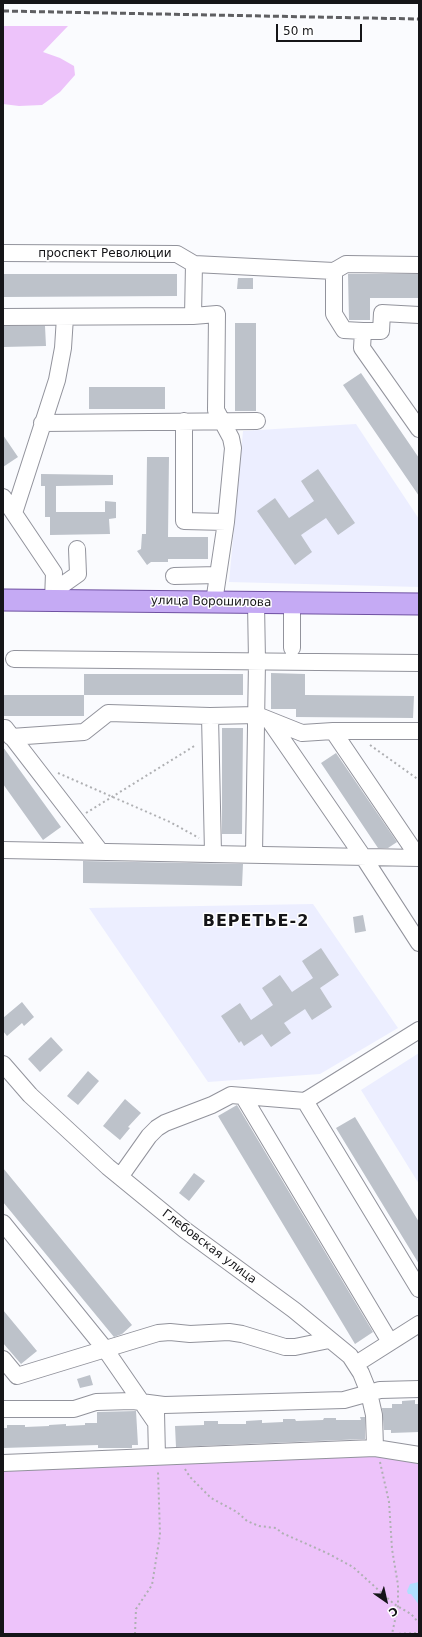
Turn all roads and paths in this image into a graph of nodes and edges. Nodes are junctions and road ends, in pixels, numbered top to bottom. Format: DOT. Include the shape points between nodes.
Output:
graph roads {
  1 [pos="3,254"];
  2 [pos="194,264"];
  3 [pos="419,265"];
  4 [pos="334,271"];
  5 [pos="419,315"];
  6 [pos="193,316"];
  7 [pos="3,317"];
  8 [pos="65,318"];
  9 [pos="363,331"];
  10 [pos="221,420"];
  11 [pos="184,421"];
  12 [pos="257,421"];
  13 [pos="42,423"];
  14 [pos="419,429"];
  15 [pos="3,497"];
  16 [pos="14,513"];
  17 [pos="226,522"];
  18 [pos="77,549"];
  19 [pos="218,575"];
  20 [pos="174,576"];
  21 [pos="3,600"];
  22 [pos="57,600"];
  23 [pos="214,602"];
  24 [pos="256,603"];
  25 [pos="292,603"];
  26 [pos="419,604"];
  27 [pos="292,648"];
  28 [pos="14,659"];
  29 [pos="258,661"];
  30 [pos="419,663"];
  31 [pos="210,716"];
  32 [pos="263,717"];
  33 [pos="419,730"];
  34 [pos="333,731"];
  35 [pos="7,732"];
  36 [pos="210,737"];
  37 [pos="370,745"];
  38 [pos="31,762"];
  39 [pos="419,780"];
  40 [pos="114,796"];
  41 [pos="75,820"];
  42 [pos="3,850"];
  43 [pos="100,851"];
  44 [pos="213,853"];
  45 [pos="254,854"];
  46 [pos="364,858"];
  47 [pos="419,858"];
  48 [pos="419,943"];
  49 [pos="419,1030"];
  50 [pos="3,1064"];
  51 [pos="244,1096"];
  52 [pos="305,1102"];
  53 [pos="120,1177"];
  54 [pos="3,1223"];
  55 [pos="419,1289"];
  56 [pos="419,1324"];
  57 [pos="329,1340"];
  58 [pos="390,1342"];
  59 [pos="105,1349"];
  60 [pos="3,1359"];
  61 [pos="356,1364"];
  62 [pos="419,1389"];
  63 [pos="369,1393"];
  64 [pos="149,1403"];
  65 [pos="3,1409"];
  66 [pos="375,1448"];
  67 [pos="419,1454"];
  68 [pos="157,1457"];
  69 [pos="176,1457"];
  70 [pos="3,1463"];
  71 [pos="398,1606"];
  72 [pos="419,1623"];
  73 [pos="419,1633"];
  74 [pos="135,1634"];
  75 [pos="393,1634"];
  1 -- 2 [label="street, проспект Революции" via="177,254"];
  2 -- 4 [label="street, проспект Революции"];
  2 -- 6 [label="street"];
  3 -- 4 [label="street, проспект Революции" via="346,264"];
  4 -- 9 [label="street" via="334,314 344,330"];
  5 -- 9 [label="street" via="382,313 381,331"];
  6 -- 8 [label="street"];
  6 -- 10 [label="street" via="217,314 216,410"];
  7 -- 8 [label="street"];
  8 -- 13 [label="street" via="57,380"];
  9 -- 14 [label="street" via="362,348"];
  10 -- 11 [label="street"];
  10 -- 12 [label="street"];
  10 -- 17 [label="street" via="231,438 233,448"];
  11 -- 13 [label="street"];
  11 -- 17 [label="street" via="184,521"];
  13 -- 16 [label="street"];
  15 -- 16 [label="street"];
  16 -- 22 [label="street" via="54,573"];
  17 -- 19 [label="street"];
  18 -- 22 [label="street" via="78,574 61,586"];
  19 -- 20 [label="street"];
  19 -- 23 [label="street"];
  21 -- 22 [label="main road, улица Ворошилова"];
  22 -- 23 [label="main road, улица Ворошилова"];
  23 -- 24 [label="main road, улица Ворошилова"];
  24 -- 25 [label="main road, улица Ворошилова"];
  24 -- 29 [label="street"];
  25 -- 26 [label="main road, улица Ворошилова"];
  25 -- 27 [label="street"];
  28 -- 29 [label="street"];
  29 -- 30 [label="street"];
  29 -- 32 [label="street"];
  31 -- 32 [label="street"];
  31 -- 35 [label="street" via="108,713 84,732"];
  31 -- 36 [label="street"];
  32 -- 34 [label="street" via="302,734"];
  32 -- 45 [label="street"];
  32 -- 46 [label="street"];
  33 -- 34 [label="street"];
  34 -- 47 [label="street"];
  35 -- 38 [label="street"];
  36 -- 40 [label="path"];
  36 -- 44 [label="street"];
  37 -- 39 [label="path"];
  38 -- 40 [label="path"];
  38 -- 41 [label="street"];
  40 -- 41 [label="path"];
  40 -- 44 [label="path" via="194,835 206,842"];
  41 -- 43 [label="street"];
  42 -- 43 [label="street"];
  43 -- 44 [label="street"];
  44 -- 45 [label="street"];
  45 -- 46 [label="street"];
  46 -- 47 [label="street"];
  46 -- 48 [label="street"];
  49 -- 52 [label="street"];
  50 -- 53 [label="street, Глебовская улица" via="30,1095"];
  51 -- 52 [label="street"];
  51 -- 53 [label="street" via="231,1095 156,1128"];
  51 -- 58 [label="street"];
  52 -- 55 [label="street"];
  53 -- 57 [label="street, Глебовская улица" via="185,1230 294,1310"];
  54 -- 59 [label="street"];
  56 -- 58 [label="street"];
  57 -- 59 [label="street" via="285,1347 229,1332 170,1332 158,1333"];
  57 -- 61 [label="street, Глебовская улица"];
  58 -- 61 [label="street"];
  59 -- 60 [label="street" via="17,1376"];
  59 -- 64 [label="street"];
  61 -- 63 [label="street, Глебовская улица"];
  62 -- 63 [label="street" via="380,1390"];
  63 -- 64 [label="street" via="344,1400"];
  63 -- 66 [label="street, Глебовская улица" via="374,1415"];
  64 -- 65 [label="street" via="96,1402 74,1409"];
  64 -- 68 [label="street" via="156,1423"];
  66 -- 67 [label="street"];
  66 -- 69 [label="street"];
  66 -- 71 [label="path" via="389,1502"];
  68 -- 69 [label="street"];
  68 -- 70 [label="street"];
  68 -- 74 [label="path" via="160,1535 152,1585 136,1609"];
  69 -- 71 [label="path" via="190,1477 211,1498 237,1512 247,1522 276,1528 354,1567"];
  71 -- 72 [label="path"];
  71 -- 75 [label="path"];
  73 -- 75 [label="path"];
}
